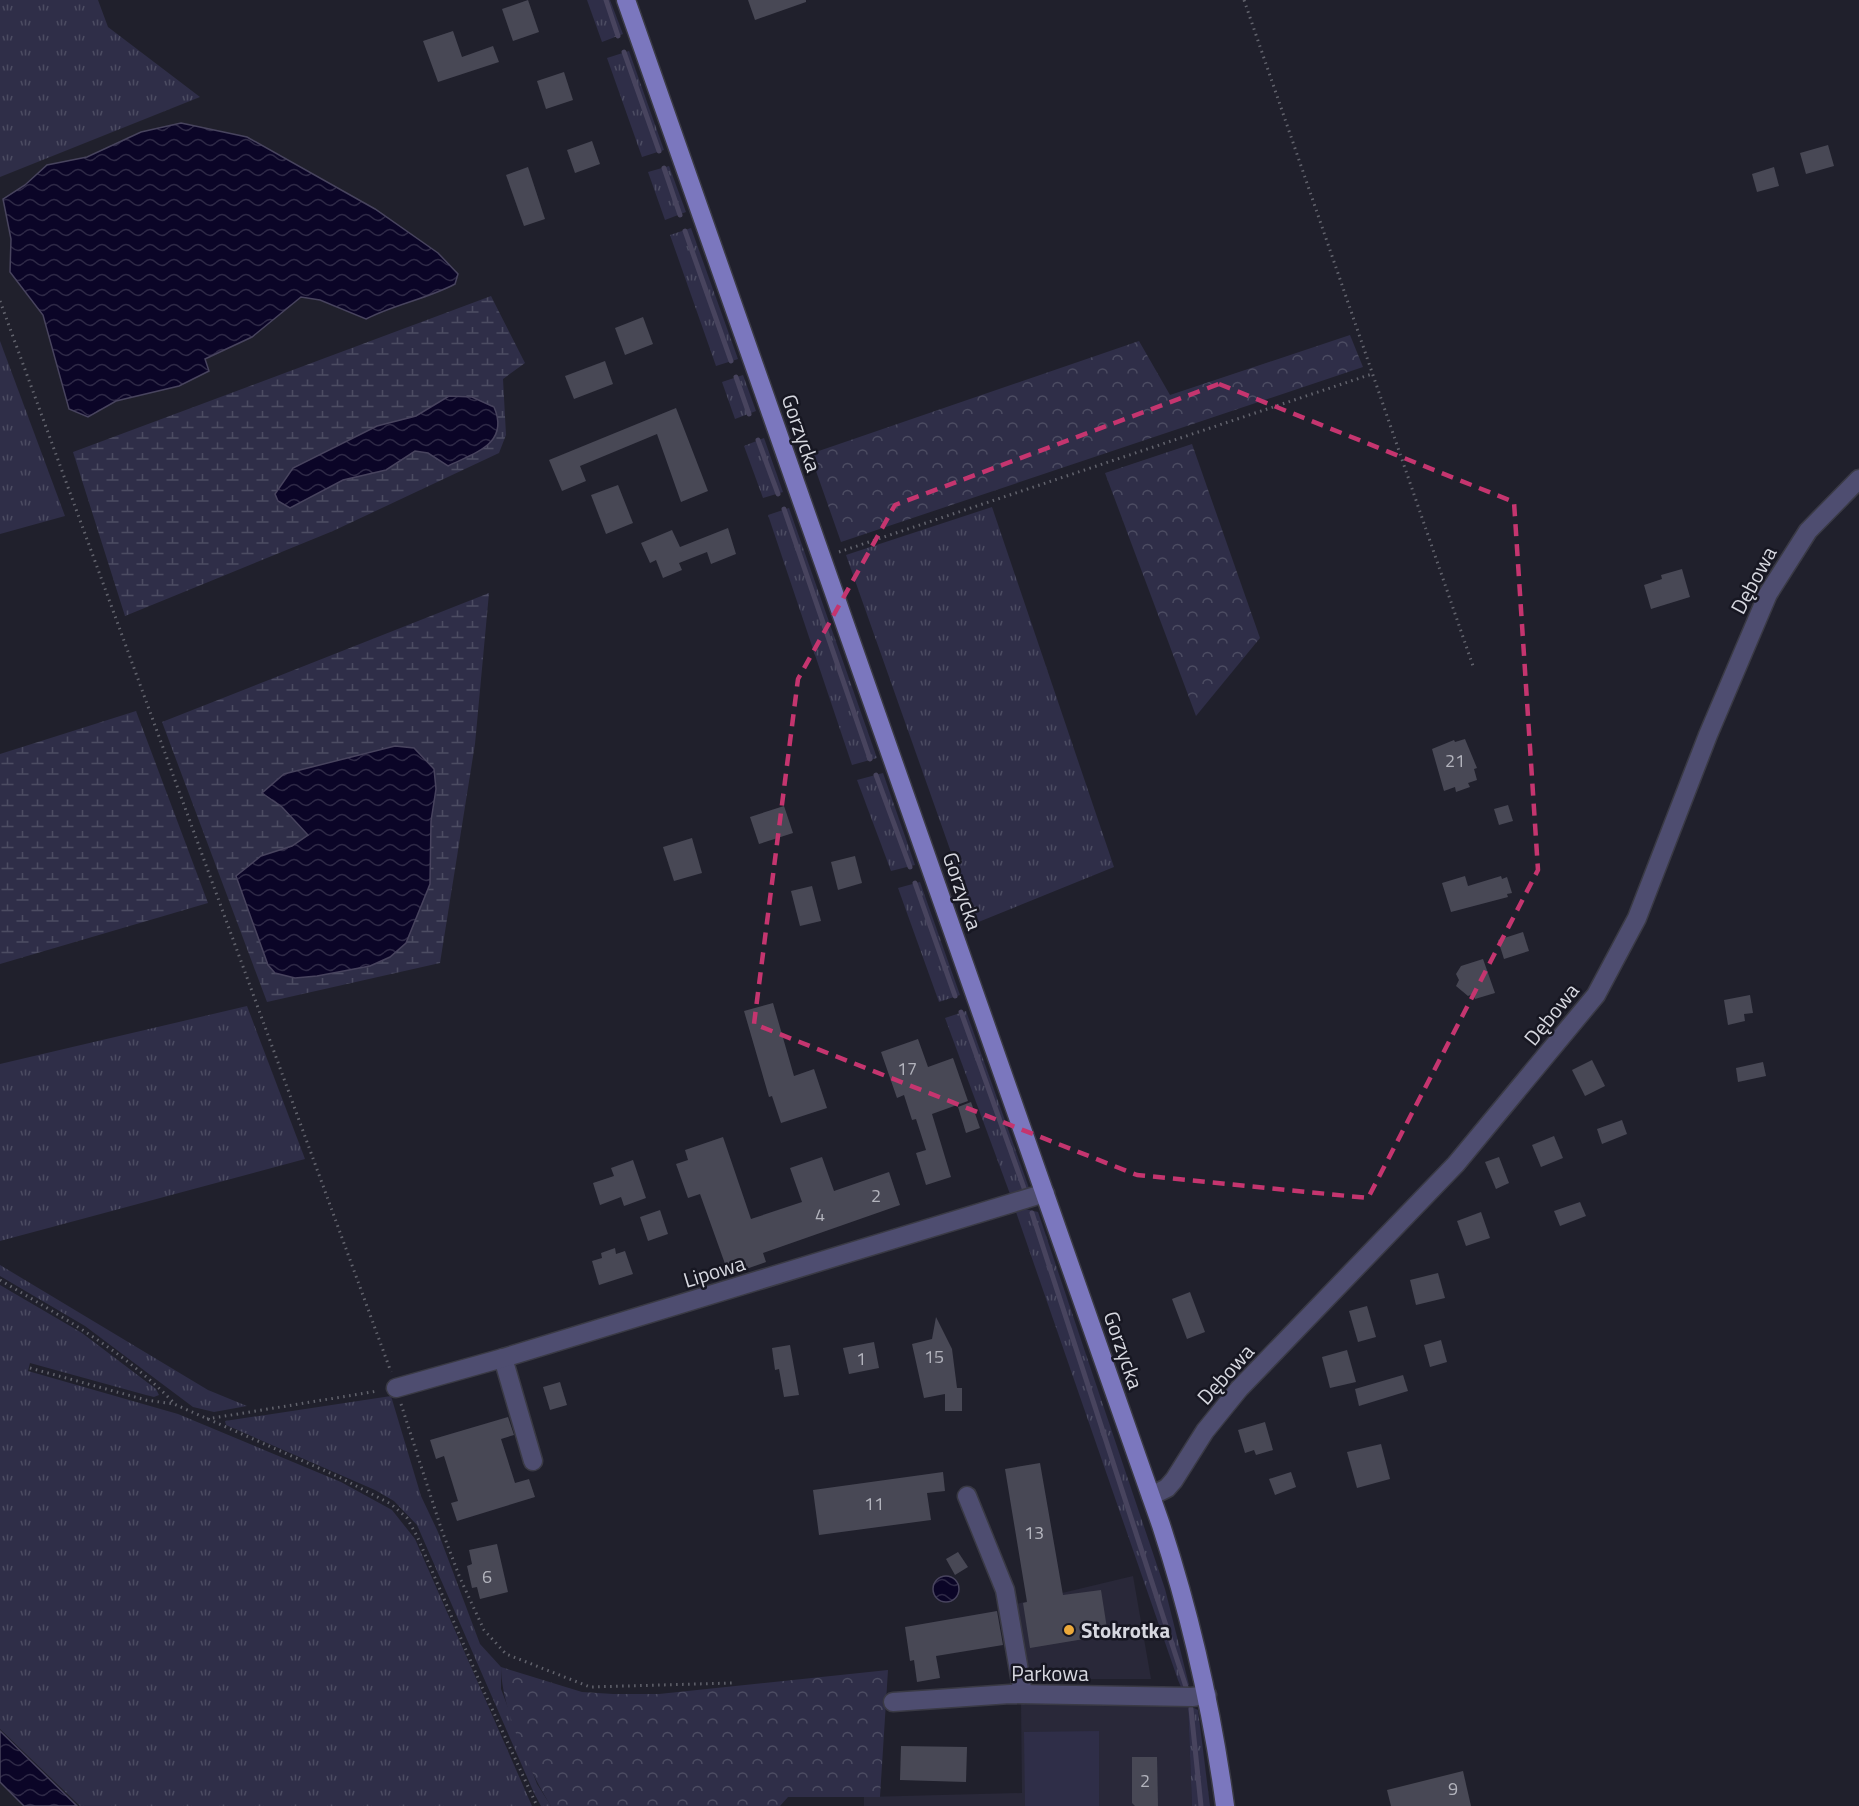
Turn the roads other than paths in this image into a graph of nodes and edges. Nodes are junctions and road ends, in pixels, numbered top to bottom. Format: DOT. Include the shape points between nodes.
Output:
graph roads {
  1 [pos="626,0"];
  2 [pos="1859,479"];
  3 [pos="1045,1193"];
  4 [pos="503,1358"];
  5 [pos="396,1388"];
  6 [pos="533,1461"];
  7 [pos="967,1496"];
  8 [pos="1151,1496"];
  9 [pos="1023,1694"];
  10 [pos="1208,1695"];
  11 [pos="893,1702"];
  12 [pos="1225,1806"];
  1 -- 3 [label="main road, Gorzycka"];
  2 -- 8 [label="street, Dębowa" via="1808,531 1768,594 1637,918 1596,995 1456,1164 1239,1389 1205,1431 1174,1480"];
  3 -- 4 [label="street, Lipowa"];
  3 -- 8 [label="main road, Gorzycka"];
  4 -- 5 [label="street, Lipowa"];
  4 -- 6 [label="street"];
  7 -- 9 [label="street" via="1005,1590"];
  8 -- 10 [label="main road, Gorzycka" via="1181,1589"];
  9 -- 10 [label="street, Parkowa"];
  9 -- 11 [label="street, Parkowa"];
  10 -- 12 [label="main road, Gorzycka"];
}
